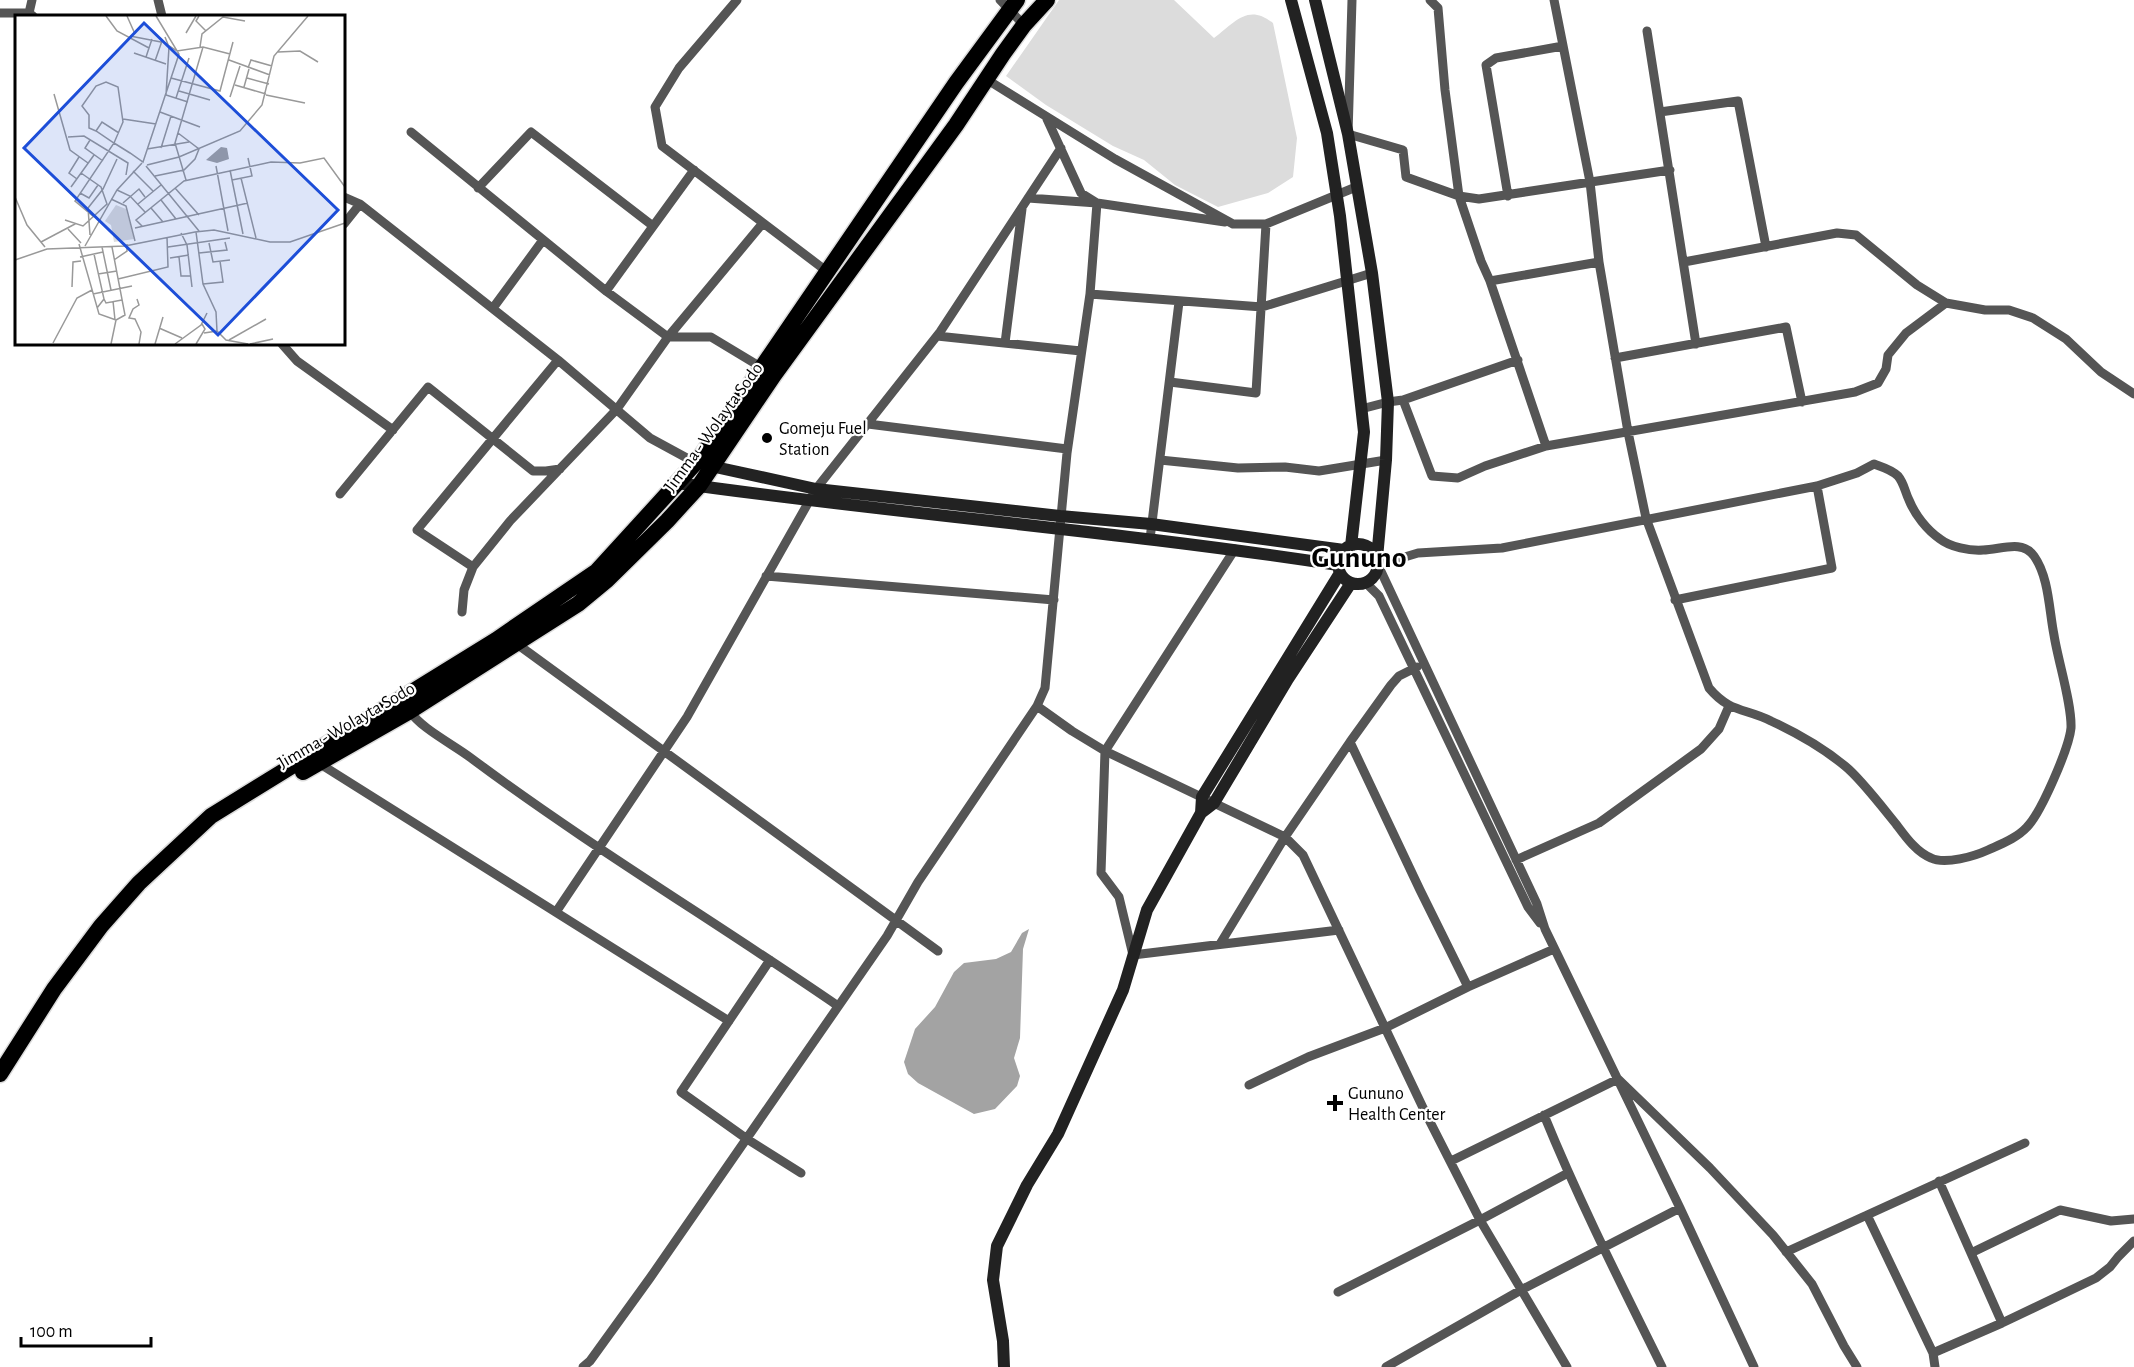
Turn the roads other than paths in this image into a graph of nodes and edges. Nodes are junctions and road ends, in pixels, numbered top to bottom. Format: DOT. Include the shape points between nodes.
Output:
graph roads {
  1 [pos="32,0"];
  2 [pos="158,0"];
  3 [pos="736,0"];
  4 [pos="1047,0"];
  5 [pos="1291,0"];
  6 [pos="1315,0"];
  7 [pos="1352,0"];
  8 [pos="1430,0"];
  9 [pos="1554,0"];
  10 [pos="1009,3"];
  11 [pos="0,13"];
  12 [pos="31,15"];
  13 [pos="162,15"];
  14 [pos="1024,25"];
  15 [pos="1647,32"];
  16 [pos="1563,46"];
  17 [pos="986,79"];
  18 [pos="1660,112"];
  19 [pos="1047,118"];
  20 [pos="411,132"];
  21 [pos="1348,134"];
  22 [pos="1061,148"];
  23 [pos="693,170"];
  24 [pos="1670,170"];
  25 [pos="1590,182"];
  26 [pos="1356,187"];
  27 [pos="478,188"];
  28 [pos="1337,195"];
  29 [pos="1459,196"];
  30 [pos="1508,196"];
  31 [pos="345,197"];
  32 [pos="1025,202"];
  33 [pos="1097,203"];
  34 [pos="360,204"];
  35 [pos="345,223"];
  36 [pos="764,223"];
  37 [pos="1233,224"];
  38 [pos="1266,224"];
  39 [pos="653,226"];
  40 [pos="543,240"];
  41 [pos="1766,247"];
  42 [pos="1599,262"];
  43 [pos="1684,262"];
  44 [pos="827,272"];
  45 [pos="1372,273"];
  46 [pos="1347,280"];
  47 [pos="1490,281"];
  48 [pos="840,282"];
  49 [pos="606,291"];
  50 [pos="1090,294"];
  51 [pos="1179,302"];
  52 [pos="1946,303"];
  53 [pos="1262,307"];
  54 [pos="493,308"];
  55 [pos="937,336"];
  56 [pos="668,337"];
  57 [pos="1005,343"];
  58 [pos="1696,344"];
  59 [pos="283,345"];
  60 [pos="1081,351"];
  61 [pos="1615,358"];
  62 [pos="558,360"];
  63 [pos="1518,360"];
  64 [pos="768,371"];
  65 [pos="1170,382"];
  66 [pos="2134,394"];
  67 [pos="1403,400"];
  68 [pos="1388,402"];
  69 [pos="1802,402"];
  70 [pos="1361,408"];
  71 [pos="616,410"];
  72 [pos="868,424"];
  73 [pos="393,430"];
  74 [pos="1628,432"];
  75 [pos="492,437"];
  76 [pos="1546,446"];
  77 [pos="1067,448"];
  78 [pos="1160,460"];
  79 [pos="1386,460"];
  80 [pos="704,464"];
  81 [pos="1360,464"];
  82 [pos="560,469"];
  83 [pos="677,483"];
  84 [pos="699,486"];
  85 [pos="1816,486"];
  86 [pos="816,489"];
  87 [pos="340,494"];
  88 [pos="809,501"];
  89 [pos="1646,518"];
  90 [pos="1060,523"];
  91 [pos="1151,524"];
  92 [pos="1150,539"];
  93 [pos="1347,548"];
  94 [pos="1234,549"];
  95 [pos="1378,562"];
  96 [pos="473,567"];
  97 [pos="1339,569"];
  98 [pos="766,576"];
  99 [pos="1351,583"];
  100 [pos="1366,583"];
  101 [pos="1054,600"];
  102 [pos="1675,600"];
  103 [pos="462,612"];
  104 [pos="517,644"];
  105 [pos="1424,664"];
  106 [pos="1413,669"];
  107 [pos="1284,675"];
  108 [pos="1037,706"];
  109 [pos="1729,706"];
  110 [pos="410,711"];
  111 [pos="1243,729"];
  112 [pos="1255,735"];
  113 [pos="1350,742"];
  114 [pos="664,751"];
  115 [pos="1105,751"];
  116 [pos="1225,758"];
  117 [pos="314,759"];
  118 [pos="1237,764"];
  119 [pos="1202,797"];
  120 [pos="1214,803"];
  121 [pos="1201,813"];
  122 [pos="1285,837"];
  123 [pos="600,847"];
  124 [pos="1516,860"];
  125 [pos="556,912"];
  126 [pos="896,920"];
  127 [pos="1545,929"];
  128 [pos="1339,930"];
  129 [pos="1220,944"];
  130 [pos="1554,948"];
  131 [pos="938,951"];
  132 [pos="1132,955"];
  133 [pos="770,960"];
  134 [pos="1468,987"];
  135 [pos="837,1006"];
  136 [pos="729,1021"];
  137 [pos="1385,1028"];
  138 [pos="0,1074"];
  139 [pos="1618,1079"];
  140 [pos="1249,1085"];
  141 [pos="1544,1115"];
  142 [pos="747,1139"];
  143 [pos="2025,1143"];
  144 [pos="1451,1161"];
  145 [pos="801,1173"];
  146 [pos="1568,1173"];
  147 [pos="1939,1181"];
  148 [pos="1680,1208"];
  149 [pos="1867,1215"];
  150 [pos="2134,1219"];
  151 [pos="1480,1220"];
  152 [pos="2134,1241"];
  153 [pos="1603,1248"];
  154 [pos="1786,1252"];
  155 [pos="1971,1253"];
  156 [pos="2134,1253"];
  157 [pos="2118,1257"];
  158 [pos="1521,1290"];
  159 [pos="1338,1292"];
  160 [pos="2002,1323"];
  161 [pos="1933,1353"];
  162 [pos="583,1367"];
  163 [pos="1004,1367"];
  164 [pos="1386,1367"];
  165 [pos="1567,1367"];
  166 [pos="1662,1367"];
  167 [pos="1754,1367"];
  168 [pos="1857,1367"];
  169 [pos="1935,1367"];
  1 -- 12 [label="street"];
  2 -- 13 [label="street"];
  3 -- 23 [label="street" via="679,68 654,107 662,146"];
  4 -- 14 [label="highway, Jimma - Wolayta Sodo"];
  5 -- 28 [label="main road" via="1327,133"];
  6 -- 21 [label="main road"];
  7 -- 21 [label="street"];
  8 -- 29 [label="street" via="1438,8"];
  9 -- 16 [label="street"];
  10 -- 14 [label="street"];
  10 -- 44 [label="highway, Jimma - Wolayta Sodo"];
  11 -- 12 [label="street"];
  14 -- 17 [label="highway, Jimma - Wolayta Sodo"];
  15 -- 18 [label="street"];
  16 -- 25 [label="street"];
  16 -- 30 [label="street" via="1496,58 1486,65"];
  17 -- 19 [label="street"];
  17 -- 48 [label="highway, Jimma - Wolayta Sodo"];
  18 -- 24 [label="street"];
  18 -- 41 [label="street" via="1738,101"];
  19 -- 22 [label="street"];
  19 -- 37 [label="street"];
  20 -- 27 [label="street"];
  21 -- 26 [label="main road"];
  21 -- 29 [label="street" via="1403,150 1406,177"];
  22 -- 32 [label="street"];
  22 -- 33 [label="street" via="1081,193"];
  23 -- 36 [label="street"];
  23 -- 39 [label="street"];
  24 -- 25 [label="street"];
  24 -- 43 [label="street"];
  25 -- 30 [label="street"];
  25 -- 42 [label="street"];
  26 -- 28 [label="street"];
  26 -- 45 [label="main road"];
  27 -- 39 [label="street" via="531,132"];
  27 -- 40 [label="street"];
  28 -- 38 [label="street"];
  28 -- 46 [label="main road"];
  29 -- 30 [label="street"];
  29 -- 47 [label="street"];
  31 -- 34 [label="street"];
  32 -- 33 [label="street"];
  32 -- 55 [label="street"];
  32 -- 57 [label="street"];
  33 -- 37 [label="street"];
  33 -- 50 [label="street"];
  34 -- 35 [label="street"];
  34 -- 54 [label="street"];
  36 -- 44 [label="street"];
  36 -- 56 [label="street"];
  37 -- 38 [label="street"];
  38 -- 53 [label="street"];
  39 -- 49 [label="street"];
  40 -- 49 [label="street"];
  40 -- 54 [label="street"];
  41 -- 43 [label="street"];
  41 -- 52 [label="street" via="1837,233 1856,235 1917,285"];
  42 -- 47 [label="street"];
  42 -- 61 [label="street"];
  43 -- 58 [label="street"];
  44 -- 48 [label="street"];
  44 -- 64 [label="highway, Jimma - Wolayta Sodo"];
  45 -- 46 [label="street"];
  45 -- 68 [label="main road"];
  46 -- 53 [label="street"];
  46 -- 70 [label="main road"];
  47 -- 63 [label="street"];
  48 -- 64 [label="highway, Jimma - Wolayta Sodo"];
  49 -- 56 [label="street"];
  50 -- 51 [label="street"];
  50 -- 60 [label="street"];
  51 -- 53 [label="street"];
  51 -- 65 [label="street"];
  52 -- 66 [label="street" via="2008,310 2033,318 2066,339 2101,372"];
  52 -- 69 [label="street" via="1906,333 1888,355 1878,383 1855,392"];
  53 -- 65 [label="street" via="1256,393"];
  54 -- 62 [label="street"];
  55 -- 57 [label="street"];
  55 -- 72 [label="street"];
  56 -- 64 [label="street" via="711,337"];
  56 -- 71 [label="street"];
  57 -- 60 [label="street"];
  58 -- 61 [label="street"];
  58 -- 69 [label="street" via="1786,327"];
  59 -- 73 [label="street" via="297,361"];
  60 -- 77 [label="street"];
  61 -- 74 [label="street"];
  62 -- 71 [label="street"];
  62 -- 75 [label="street"];
  63 -- 67 [label="street"];
  63 -- 76 [label="street"];
  64 -- 80 [label="highway, Jimma - Wolayta Sodo"];
  65 -- 78 [label="street"];
  67 -- 68 [label="street"];
  67 -- 76 [label="street" via="1432,476 1458,478"];
  68 -- 70 [label="street"];
  68 -- 79 [label="main road"];
  69 -- 74 [label="street"];
  70 -- 81 [label="main road" via="1364,432"];
  71 -- 80 [label="street" via="650,438"];
  71 -- 82 [label="street"];
  72 -- 77 [label="street"];
  72 -- 86 [label="street"];
  73 -- 75 [label="street" via="428,387"];
  73 -- 87 [label="street"];
  74 -- 76 [label="street"];
  74 -- 89 [label="street"];
  75 -- 82 [label="street" via="533,471"];
  75 -- 96 [label="street" via="417,530"];
  77 -- 90 [label="street"];
  78 -- 81 [label="street" via="1319,471"];
  78 -- 91 [label="street"];
  79 -- 81 [label="street"];
  79 -- 95 [label="main road"];
  80 -- 83 [label="highway, Jimma - Wolayta Sodo"];
  80 -- 84 [label="highway, Jimma - Wolayta Sodo"];
  80 -- 86 [label="main road"];
  81 -- 93 [label="main road"];
  82 -- 96 [label="street" via="510,520"];
  83 -- 84 [label="main road"];
  83 -- 117 [label="highway, Jimma - Wolayta Sodo" via="597,571"];
  84 -- 88 [label="main road"];
  84 -- 104 [label="highway, Jimma - Wolayta Sodo" via="607,580"];
  85 -- 89 [label="street"];
  85 -- 102 [label="street" via="1832,568"];
  85 -- 109 [label="street" via="1874,464 1887,468 1906,489 1910,503 1928,528 1946,544 1982,550 2018,546 2034,556 2045,580 2070,717 2068,744 2057,773 2028,827 2010,840 1958,859 1932,859 1909,841 1846,767 1770,720"];
  86 -- 88 [label="street"];
  86 -- 90 [label="main road"];
  88 -- 90 [label="main road"];
  88 -- 98 [label="street"];
  89 -- 95 [label="street" via="1502,548 1418,553"];
  89 -- 102 [label="street"];
  90 -- 91 [label="main road"];
  90 -- 92 [label="main road"];
  90 -- 101 [label="street"];
  91 -- 92 [label="street"];
  91 -- 93 [label="main road"];
  92 -- 94 [label="main road"];
  93 -- 95 [label="main road" via="1366,546"];
  93 -- 97 [label="main road"];
  94 -- 97 [label="main road"];
  94 -- 115 [label="street"];
  95 -- 100 [label="main road" via="1377,572"];
  95 -- 105 [label="street"];
  96 -- 103 [label="street" via="464,590"];
  97 -- 99 [label="main road"];
  97 -- 107 [label="main road"];
  98 -- 101 [label="street"];
  98 -- 114 [label="street"];
  99 -- 100 [label="main road"];
  99 -- 107 [label="main road"];
  100 -- 106 [label="street" via="1379,596"];
  101 -- 108 [label="street" via="1045,688"];
  102 -- 109 [label="street" via="1709,688"];
  104 -- 110 [label="highway, Jimma - Wolayta Sodo"];
  104 -- 114 [label="street"];
  105 -- 106 [label="street"];
  105 -- 124 [label="street"];
  106 -- 113 [label="street" via="1391,685"];
  106 -- 127 [label="street" via="1528,907"];
  107 -- 111 [label="main road"];
  107 -- 112 [label="main road"];
  108 -- 115 [label="street"];
  108 -- 126 [label="street"];
  109 -- 124 [label="street" via="1719,729 1701,749 1599,822"];
  110 -- 117 [label="highway, Jimma - Wolayta Sodo"];
  110 -- 123 [label="street" via="415,720"];
  111 -- 112 [label="main road"];
  111 -- 116 [label="main road"];
  112 -- 118 [label="main road"];
  113 -- 122 [label="street"];
  113 -- 134 [label="street"];
  114 -- 123 [label="street"];
  114 -- 126 [label="street"];
  115 -- 119 [label="street"];
  115 -- 132 [label="street" via="1101,873 1119,897"];
  116 -- 118 [label="main road"];
  116 -- 119 [label="main road"];
  117 -- 125 [label="street"];
  117 -- 138 [label="highway, Jimma - Wolayta Sodo" via="211,816 139,883 101,926 54,990"];
  118 -- 120 [label="main road"];
  119 -- 120 [label="street"];
  119 -- 121 [label="main road"];
  120 -- 121 [label="main road"];
  120 -- 122 [label="street"];
  121 -- 132 [label="main road" via="1147,910"];
  122 -- 128 [label="street" via="1303,855"];
  122 -- 129 [label="street"];
  123 -- 125 [label="street"];
  123 -- 133 [label="street"];
  124 -- 127 [label="street"];
  125 -- 136 [label="street"];
  126 -- 131 [label="street"];
  126 -- 135 [label="street"];
  127 -- 130 [label="street"];
  128 -- 129 [label="street"];
  128 -- 137 [label="street"];
  129 -- 132 [label="street"];
  130 -- 134 [label="street"];
  130 -- 139 [label="street"];
  132 -- 163 [label="main road" via="1123,990 1058,1134 1026,1185 997,1246 993,1280"];
  133 -- 135 [label="street"];
  133 -- 136 [label="street"];
  134 -- 137 [label="street"];
  135 -- 142 [label="street"];
  136 -- 142 [label="street" via="681,1092"];
  137 -- 140 [label="street" via="1308,1057"];
  137 -- 144 [label="street"];
  139 -- 141 [label="street"];
  139 -- 148 [label="street"];
  139 -- 154 [label="street" via="1710,1168"];
  141 -- 144 [label="street"];
  141 -- 146 [label="street"];
  142 -- 145 [label="street"];
  142 -- 162 [label="street"];
  143 -- 147 [label="street"];
  144 -- 151 [label="street"];
  146 -- 151 [label="street"];
  146 -- 153 [label="street"];
  147 -- 149 [label="street"];
  147 -- 155 [label="street"];
  148 -- 153 [label="street"];
  148 -- 167 [label="street"];
  149 -- 154 [label="street"];
  149 -- 161 [label="street"];
  150 -- 155 [label="street" via="2111,1221 2060,1210"];
  151 -- 158 [label="street"];
  151 -- 159 [label="street"];
  152 -- 157 [label="street"];
  153 -- 158 [label="street"];
  153 -- 166 [label="street"];
  154 -- 168 [label="street" via="1812,1284"];
  155 -- 160 [label="street"];
  156 -- 157 [label="street"];
  157 -- 160 [label="street" via="2096,1278"];
  158 -- 164 [label="street"];
  158 -- 165 [label="street"];
  160 -- 161 [label="street"];
  161 -- 169 [label="street"];
}
